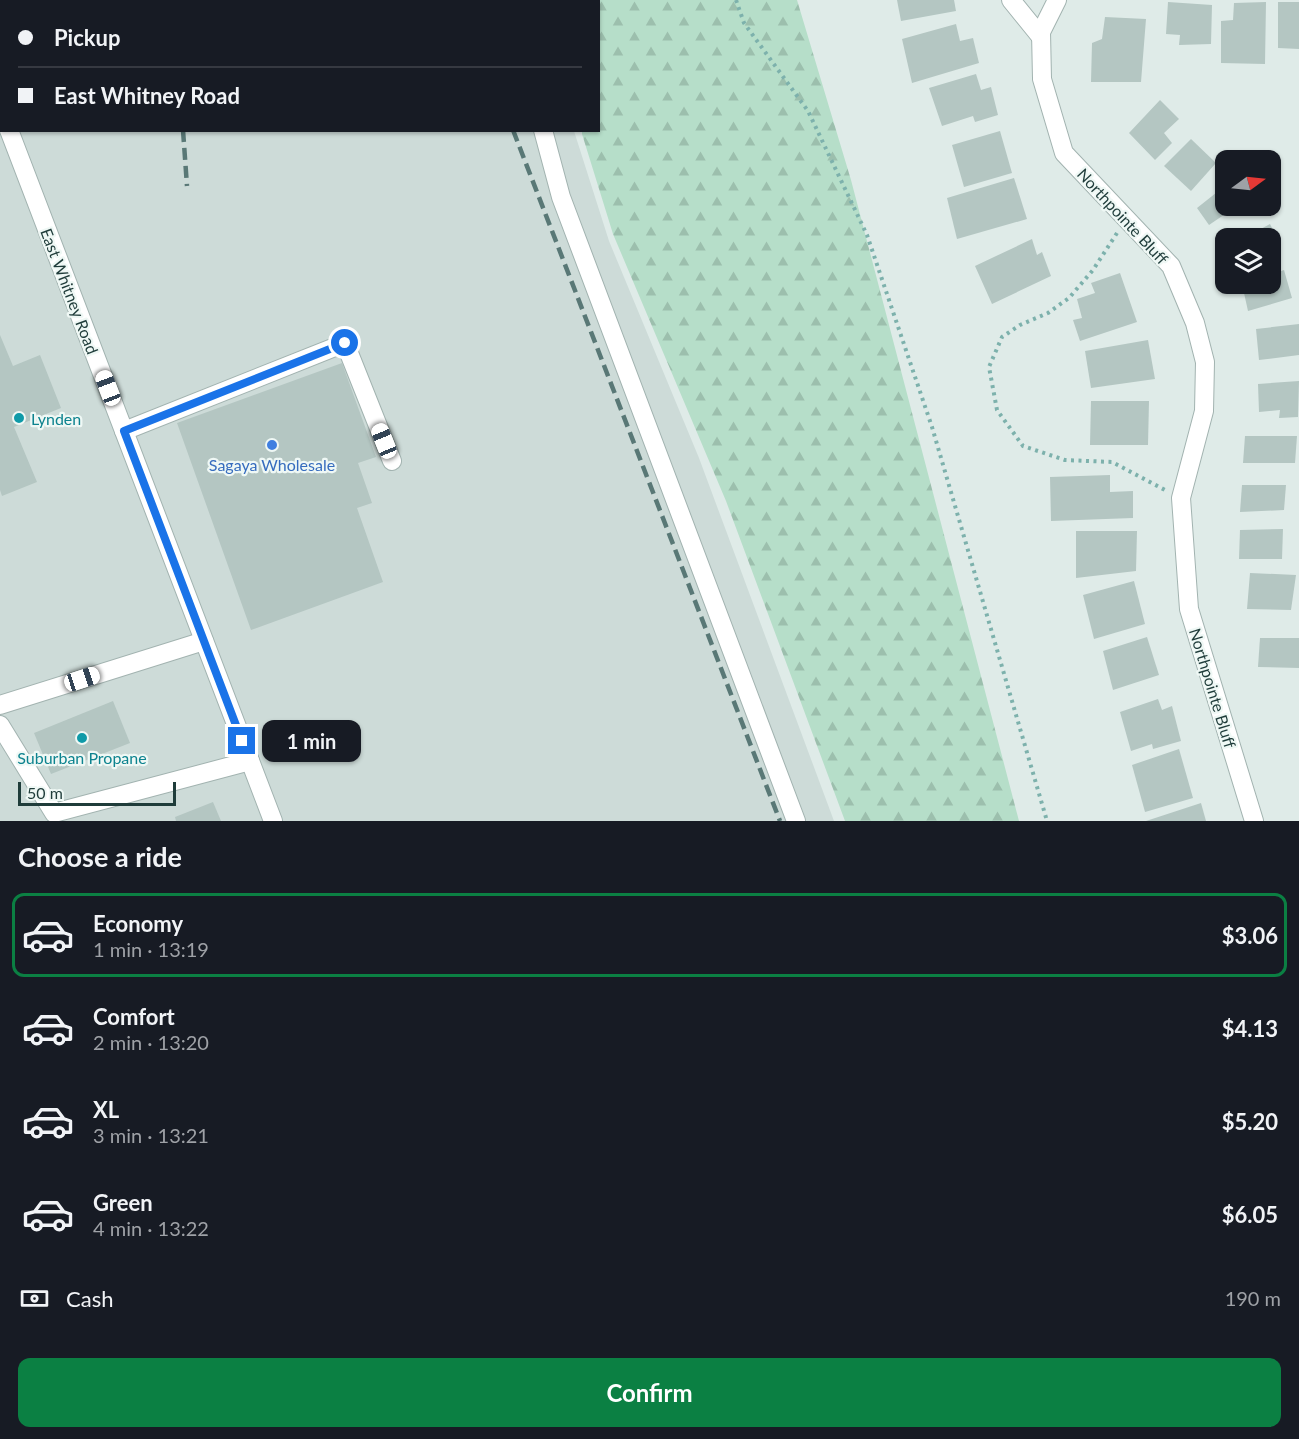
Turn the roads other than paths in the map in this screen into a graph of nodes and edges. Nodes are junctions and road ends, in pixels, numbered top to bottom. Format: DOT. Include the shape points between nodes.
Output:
graph roads {
  1 [pos="1011,0"];
  2 [pos="1057,0"];
  3 [pos="1041,37"];
  4 [pos="10,132"];
  5 [pos="544,132"];
  6 [pos="124,431"];
  7 [pos="392,461"];
  8 [pos="204,641"];
  9 [pos="0,705"];
  10 [pos="0,725"];
  11 [pos="250,761"];
  12 [pos="273,821"];
  13 [pos="796,821"];
  14 [pos="1254,821"];
  1 -- 3 [label="street"];
  2 -- 3 [label="street, Northpointe Bluff"];
  3 -- 14 [label="street, Northpointe Bluff" via="1042,79 1064,153 1171,266 1195,323 1205,362 1204,411 1182,502 1189,609"];
  4 -- 6 [label="street, East Whitney Road"];
  5 -- 13 [label="street" via="561,197"];
  6 -- 7 [label="street" via="345,343"];
  6 -- 8 [label="street, East Whitney Road"];
  8 -- 9 [label="street"];
  8 -- 11 [label="street, East Whitney Road"];
  10 -- 11 [label="street" via="54,813"];
  11 -- 12 [label="street, East Whitney Road"];
}
